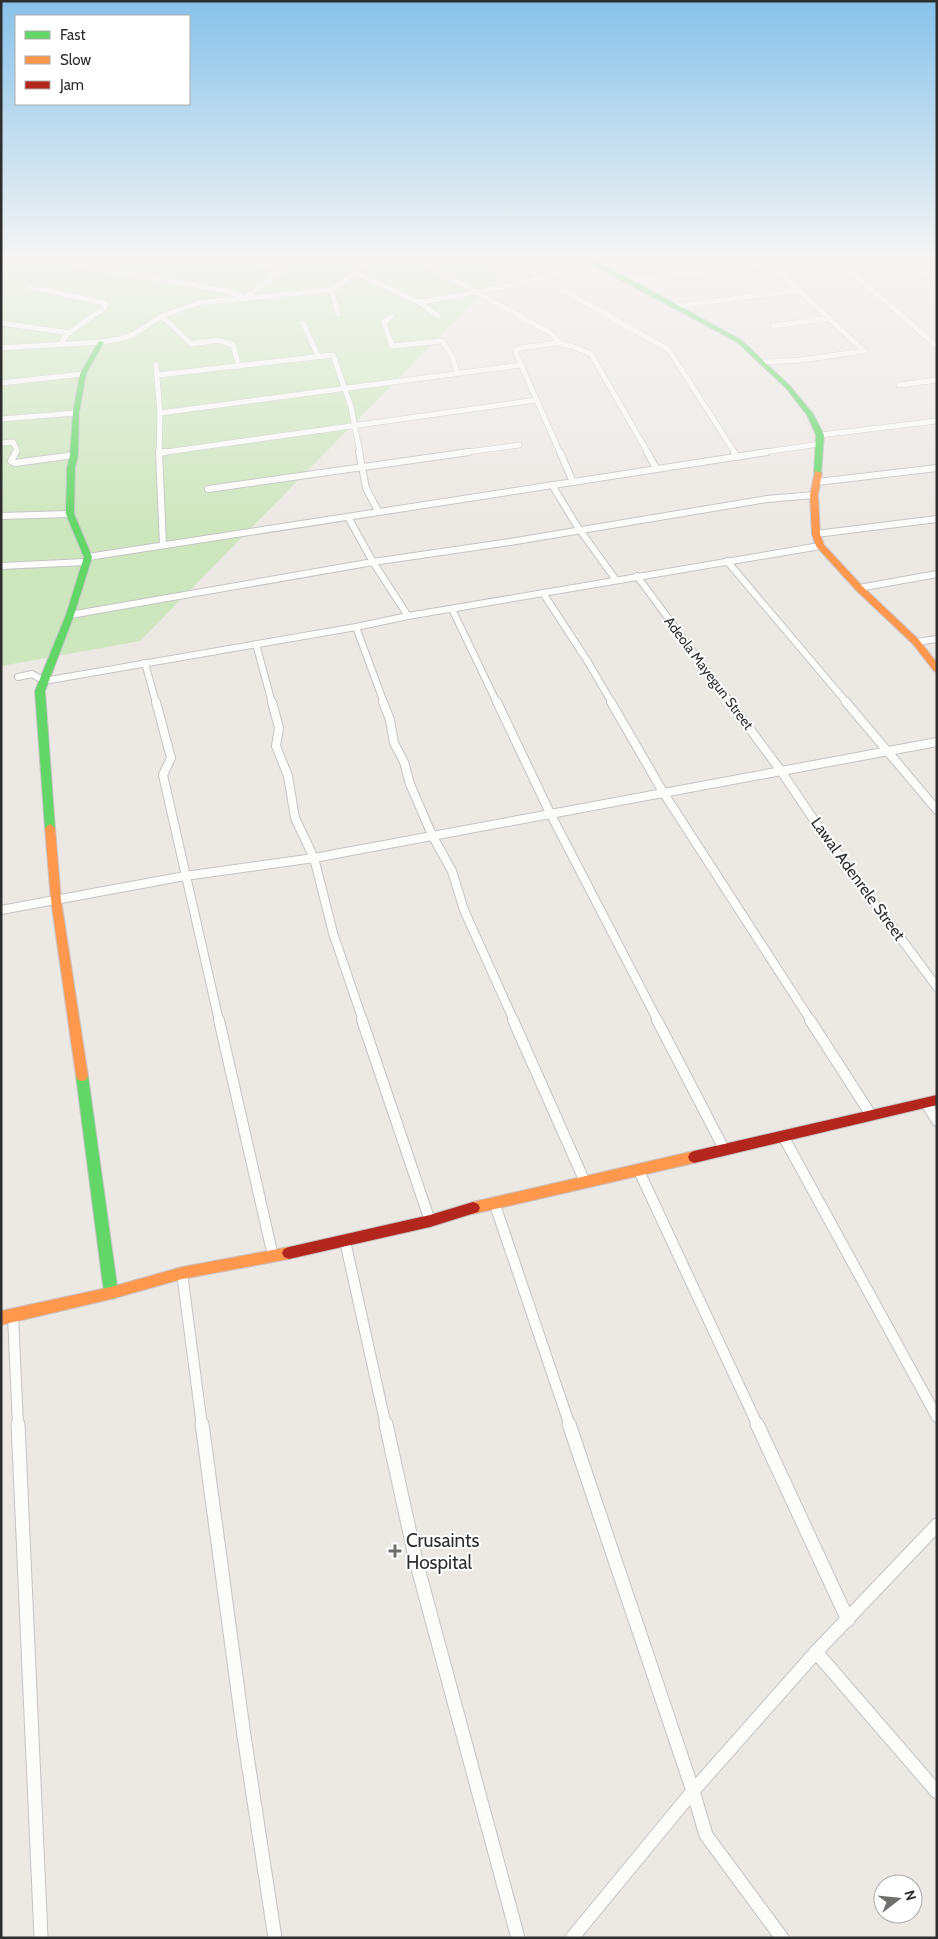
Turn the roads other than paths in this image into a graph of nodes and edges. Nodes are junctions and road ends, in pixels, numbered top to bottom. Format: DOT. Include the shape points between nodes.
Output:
graph roads {
  1 [pos="19,346"];
  2 [pos="98,346"];
  3 [pos="233,346"];
  4 [pos="314,346"];
  5 [pos="446,346"];
  6 [pos="532,346"];
  7 [pos="573,346"];
  8 [pos="663,346"];
  9 [pos="745,346"];
  10 [pos="859,346"];
  11 [pos="1,348"];
  12 [pos="318,356"];
  13 [pos="763,362"];
  14 [pos="156,365"];
  15 [pos="239,366"];
  16 [pos="521,366"];
  17 [pos="458,373"];
  18 [pos="83,374"];
  19 [pos="158,375"];
  20 [pos="937,380"];
  21 [pos="1,383"];
  22 [pos="898,385"];
  23 [pos="344,387"];
  24 [pos="536,400"];
  25 [pos="76,412"];
  26 [pos="160,413"];
  27 [pos="1,419"];
  28 [pos="937,421"];
  29 [pos="354,426"];
  30 [pos="819,439"];
  31 [pos="1,443"];
  32 [pos="519,445"];
  33 [pos="159,453"];
  34 [pos="74,455"];
  35 [pos="737,457"];
  36 [pos="362,468"];
  37 [pos="656,468"];
  38 [pos="937,468"];
  39 [pos="573,482"];
  40 [pos="817,482"];
  41 [pos="552,485"];
  42 [pos="208,489"];
  43 [pos="814,495"];
  44 [pos="378,511"];
  45 [pos="70,514"];
  46 [pos="1,516"];
  47 [pos="348,517"];
  48 [pos="937,519"];
  49 [pos="580,530"];
  50 [pos="816,534"];
  51 [pos="163,545"];
  52 [pos="820,546"];
  53 [pos="87,560"];
  54 [pos="727,561"];
  55 [pos="373,562"];
  56 [pos="12,566"];
  57 [pos="1,567"];
  58 [pos="937,574"];
  59 [pos="636,576"];
  60 [pos="616,580"];
  61 [pos="860,588"];
  62 [pos="543,593"];
  63 [pos="452,609"];
  64 [pos="70,616"];
  65 [pos="408,616"];
  66 [pos="356,627"];
  67 [pos="937,639"];
  68 [pos="916,642"];
  69 [pos="256,644"];
  70 [pos="145,663"];
  71 [pos="937,669"];
  72 [pos="18,676"];
  73 [pos="44,682"];
  74 [pos="937,742"];
  75 [pos="887,752"];
  76 [pos="781,771"];
  77 [pos="664,792"];
  78 [pos="937,810"];
  79 [pos="550,813"];
  80 [pos="432,835"];
  81 [pos="314,858"];
  82 [pos="185,876"];
  83 [pos="56,900"];
  84 [pos="1,910"];
  85 [pos="937,987"];
  86 [pos="931,1102"];
  87 [pos="871,1115"];
  88 [pos="937,1121"];
  89 [pos="783,1136"];
  90 [pos="724,1149"];
  91 [pos="639,1171"];
  92 [pos="585,1182"];
  93 [pos="494,1202"];
  94 [pos="430,1222"];
  95 [pos="344,1241"];
  96 [pos="273,1256"];
  97 [pos="182,1273"];
  98 [pos="111,1294"];
  99 [pos="7,1317"];
  100 [pos="937,1417"];
  101 [pos="937,1525"];
  102 [pos="848,1620"];
  103 [pos="816,1652"];
  104 [pos="693,1790"];
  105 [pos="937,1792"];
  106 [pos="41,1938"];
  107 [pos="275,1938"];
  108 [pos="518,1938"];
  109 [pos="572,1938"];
  110 [pos="782,1938"];
  1 -- 11 [label="street"];
  2 -- 18 [label="street"];
  3 -- 15 [label="street"];
  4 -- 12 [label="street"];
  5 -- 17 [label="street"];
  6 -- 16 [label="street" via="517,349"];
  7 -- 37 [label="street" via="584,350 596,360"];
  8 -- 35 [label="street" via="669,350"];
  9 -- 13 [label="street"];
  10 -- 13 [label="street" via="864,351"];
  12 -- 15 [label="street"];
  12 -- 23 [label="street" via="333,355"];
  13 -- 30 [label="street" via="810,414"];
  14 -- 19 [label="street"];
  15 -- 19 [label="street"];
  16 -- 17 [label="street"];
  16 -- 24 [label="street"];
  17 -- 23 [label="street"];
  18 -- 21 [label="street"];
  18 -- 25 [label="street"];
  19 -- 26 [label="street"];
  20 -- 22 [label="street"];
  23 -- 26 [label="street"];
  23 -- 29 [label="street"];
  24 -- 29 [label="street"];
  24 -- 39 [label="street"];
  25 -- 27 [label="street"];
  25 -- 34 [label="street"];
  26 -- 33 [label="street"];
  28 -- 30 [label="street"];
  29 -- 33 [label="street"];
  29 -- 36 [label="street"];
  30 -- 35 [label="street"];
  30 -- 40 [label="street"];
  31 -- 34 [label="street" via="13,442 17,450 12,461 15,463"];
  32 -- 36 [label="street"];
  33 -- 51 [label="street"];
  34 -- 45 [label="street"];
  35 -- 37 [label="street"];
  36 -- 42 [label="street"];
  36 -- 44 [label="street" via="366,488"];
  37 -- 39 [label="street"];
  38 -- 40 [label="street"];
  39 -- 41 [label="street"];
  40 -- 43 [label="street"];
  41 -- 44 [label="street"];
  41 -- 49 [label="street"];
  43 -- 49 [label="street" via="767,499"];
  43 -- 50 [label="street"];
  44 -- 47 [label="street"];
  45 -- 46 [label="street"];
  45 -- 53 [label="street"];
  47 -- 51 [label="street"];
  47 -- 55 [label="street"];
  48 -- 50 [label="street"];
  49 -- 55 [label="street"];
  49 -- 60 [label="street"];
  50 -- 52 [label="street"];
  51 -- 53 [label="street"];
  52 -- 54 [label="street"];
  52 -- 61 [label="street"];
  53 -- 56 [label="street"];
  53 -- 64 [label="street"];
  54 -- 59 [label="street"];
  54 -- 75 [label="street"];
  55 -- 64 [label="street" via="299,578"];
  55 -- 65 [label="street"];
  56 -- 57 [label="street"];
  58 -- 61 [label="street"];
  59 -- 60 [label="street"];
  59 -- 76 [label="street, Adeola Mayegun Street"];
  60 -- 62 [label="street"];
  61 -- 68 [label="street"];
  62 -- 63 [label="street"];
  62 -- 77 [label="street" via="588,662"];
  63 -- 65 [label="street"];
  63 -- 79 [label="street"];
  64 -- 73 [label="street"];
  65 -- 66 [label="street"];
  66 -- 69 [label="street"];
  66 -- 80 [label="street" via="390,720 394,743"];
  67 -- 68 [label="street"];
  68 -- 71 [label="street"];
  69 -- 70 [label="street"];
  69 -- 81 [label="street" via="278,728 276,746 288,776 295,818"];
  70 -- 73 [label="street"];
  70 -- 82 [label="street" via="171,758 163,775"];
  72 -- 73 [label="street" via="32,674"];
  73 -- 83 [label="street" via="40,703"];
  74 -- 75 [label="street"];
  75 -- 76 [label="street"];
  75 -- 78 [label="street"];
  76 -- 77 [label="street"];
  76 -- 85 [label="street, Lawal Adenrele Street"];
  77 -- 79 [label="street"];
  77 -- 87 [label="street"];
  79 -- 80 [label="street"];
  79 -- 90 [label="street"];
  80 -- 81 [label="street"];
  80 -- 92 [label="street" via="452,871 464,910"];
  81 -- 82 [label="street"];
  81 -- 94 [label="street" via="333,933"];
  82 -- 83 [label="street"];
  82 -- 96 [label="street"];
  83 -- 84 [label="street"];
  83 -- 98 [label="street"];
  86 -- 87 [label="street"];
  86 -- 88 [label="street"];
  87 -- 89 [label="street"];
  89 -- 90 [label="street"];
  89 -- 100 [label="street"];
  90 -- 91 [label="street"];
  91 -- 92 [label="street"];
  91 -- 102 [label="street"];
  92 -- 93 [label="street"];
  93 -- 94 [label="street"];
  93 -- 104 [label="street"];
  94 -- 95 [label="street"];
  95 -- 96 [label="street"];
  95 -- 108 [label="street" via="416,1562"];
  96 -- 97 [label="street"];
  97 -- 98 [label="street"];
  97 -- 107 [label="street" via="244,1736"];
  98 -- 99 [label="street"];
  99 -- 106 [label="street"];
  101 -- 102 [label="street"];
  102 -- 103 [label="street"];
  103 -- 104 [label="street"];
  103 -- 105 [label="street"];
  104 -- 109 [label="street"];
  104 -- 110 [label="street" via="706,1835"];
}
